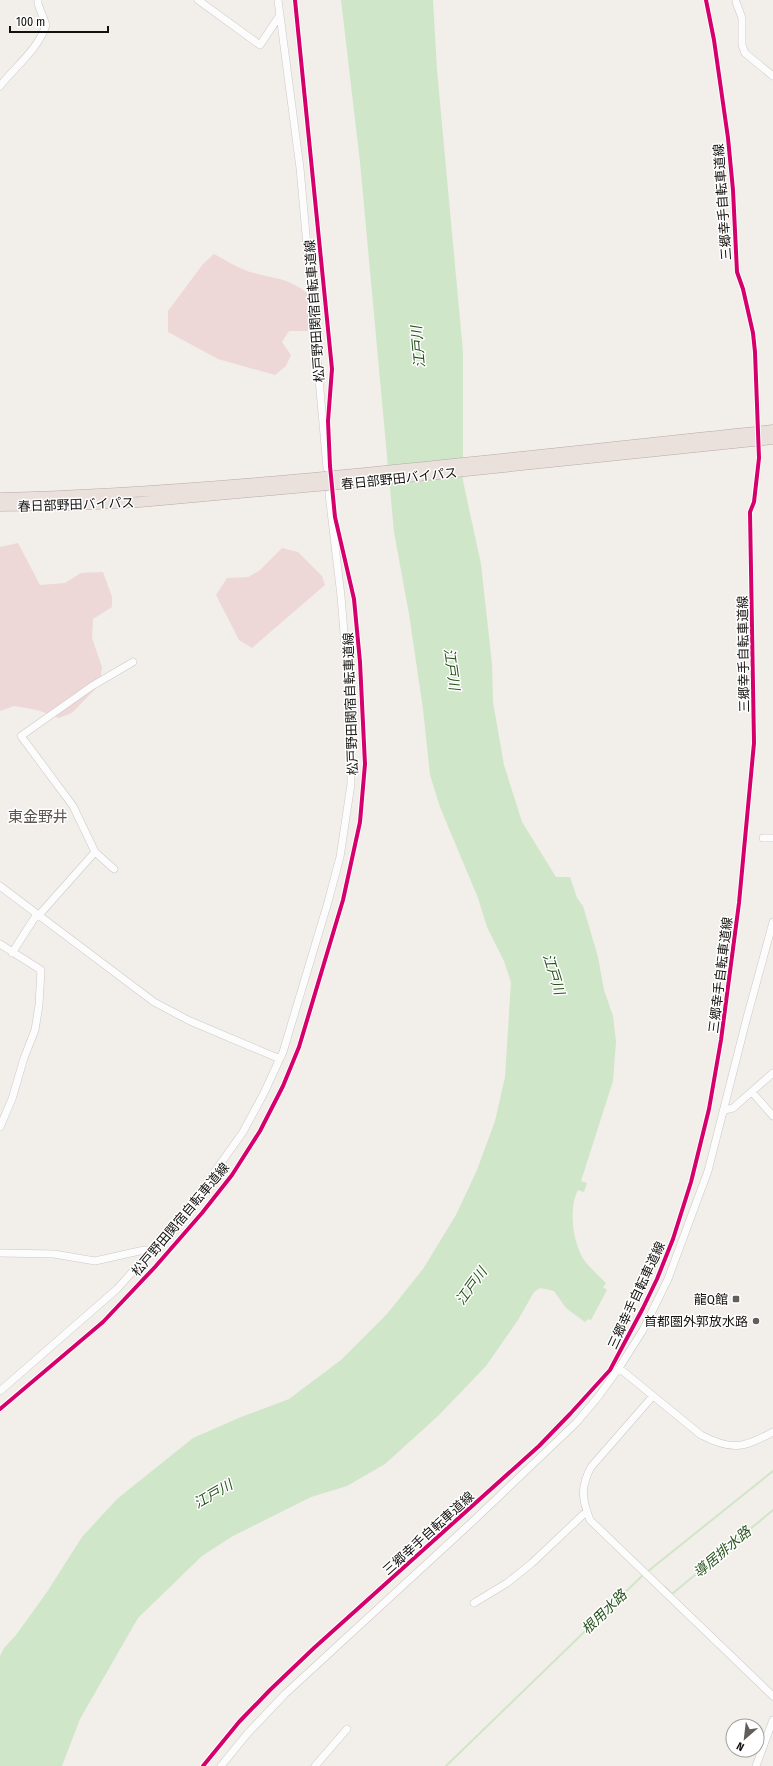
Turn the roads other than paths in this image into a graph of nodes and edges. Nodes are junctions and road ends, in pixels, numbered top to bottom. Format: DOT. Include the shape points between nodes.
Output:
graph roads {
  1 [pos="38,0"];
  2 [pos="198,0"];
  3 [pos="278,0"];
  4 [pos="736,2"];
  5 [pos="280,15"];
  6 [pos="773,76"];
  7 [pos="0,86"];
  8 [pos="773,430"];
  9 [pos="738,438"];
  10 [pos="773,439"];
  11 [pos="327,468"];
  12 [pos="349,479"];
  13 [pos="329,494"];
  14 [pos="0,498"];
  15 [pos="0,506"];
  16 [pos="133,662"];
  17 [pos="763,838"];
  18 [pos="773,838"];
  19 [pos="95,852"];
  20 [pos="114,869"];
  21 [pos="0,886"];
  22 [pos="38,915"];
  23 [pos="773,922"];
  24 [pos="0,944"];
  25 [pos="12,953"];
  26 [pos="280,1059"];
  27 [pos="773,1073"];
  28 [pos="752,1092"];
  29 [pos="725,1110"];
  30 [pos="773,1116"];
  31 [pos="0,1127"];
  32 [pos="151,1250"];
  33 [pos="0,1253"];
  34 [pos="619,1368"];
  35 [pos="0,1391"];
  36 [pos="653,1396"];
  37 [pos="773,1432"];
  38 [pos="587,1511"];
  39 [pos="474,1603"];
  40 [pos="773,1696"];
  41 [pos="773,1720"];
  42 [pos="347,1729"];
  43 [pos="221,1766"];
  44 [pos="315,1766"];
  45 [pos="756,1766"];
  1 -- 7 [label="street" via="46,25 44,31"];
  2 -- 5 [label="street" via="260,45"];
  3 -- 5 [label="street"];
  4 -- 6 [label="street" via="742,18 742,44 745,54"];
  5 -- 11 [label="street" via="300,168"];
  8 -- 9 [label="highway, 春日部野田バイパス"];
  9 -- 10 [label="highway, 春日部野田バイパス"];
  9 -- 12 [label="highway, 春日部野田バイパス"];
  12 -- 14 [label="highway, 春日部野田バイパス" via="139,493"];
  12 -- 15 [label="highway, 春日部野田バイパス" via="140,502"];
  13 -- 26 [label="street" via="344,623 351,784 340,857"];
  16 -- 19 [label="street" via="92,686 21,736 73,806"];
  17 -- 18 [label="street"];
  19 -- 20 [label="street"];
  19 -- 22 [label="street"];
  21 -- 22 [label="street"];
  22 -- 25 [label="street"];
  22 -- 26 [label="street" via="165,1008"];
  23 -- 29 [label="street"];
  24 -- 25 [label="street"];
  25 -- 31 [label="street" via="41,970 41,977 35,1030"];
  26 -- 32 [label="street" via="243,1132 201,1191"];
  27 -- 28 [label="street"];
  28 -- 29 [label="street" via="733,1108"];
  28 -- 30 [label="street"];
  29 -- 34 [label="street" via="708,1171 674,1264 643,1330"];
  32 -- 33 [label="street" via="95,1261 54,1254"];
  32 -- 35 [label="street" via="117,1289"];
  34 -- 36 [label="street"];
  34 -- 43 [label="street" via="571,1429 285,1694"];
  36 -- 37 [label="street" via="701,1435 726,1446 748,1445"];
  36 -- 38 [label="street" via="591,1467 585,1479 583,1492"];
  38 -- 39 [label="street" via="532,1563 507,1583"];
  38 -- 40 [label="street" via="590,1520"];
  41 -- 45 [label="street"];
  42 -- 44 [label="street"];
}
